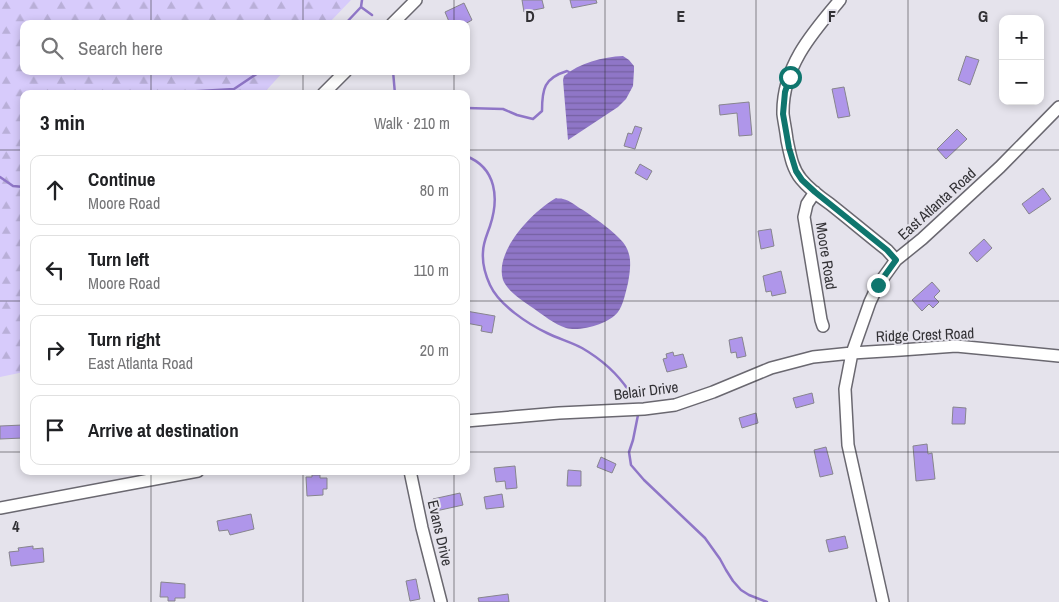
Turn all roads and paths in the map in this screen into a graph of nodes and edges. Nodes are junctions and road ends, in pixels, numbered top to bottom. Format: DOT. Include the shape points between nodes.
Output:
graph roads {
  1 [pos="416,0"];
  2 [pos="840,0"];
  3 [pos="396,20"];
  4 [pos="342,75"];
  5 [pos="327,90"];
  6 [pos="1059,107"];
  7 [pos="815,192"];
  8 [pos="896,260"];
  9 [pos="823,326"];
  10 [pos="852,353"];
  11 [pos="1059,356"];
  12 [pos="470,421"];
  13 [pos="177,475"];
  14 [pos="411,475"];
  15 [pos="0,508"];
  16 [pos="441,602"];
  17 [pos="882,602"];
  1 -- 3 [label="street"];
  2 -- 7 [label="street, Moore Road" via="797,58 785,92 784,117 792,163 802,180"];
  4 -- 5 [label="street"];
  6 -- 8 [label="street, East Atlanta Road" via="1000,167"];
  7 -- 8 [label="street, Moore Road"];
  7 -- 9 [label="street, Moore Road" via="804,217"];
  8 -- 10 [label="street, East Atlanta Road" via="878,285"];
  10 -- 11 [label="street, Ridge Crest Road" via="956,346"];
  10 -- 12 [label="street, Belair Drive" via="813,357 771,368 675,404"];
  10 -- 17 [label="street, East Atlanta Road" via="845,389 848,445"];
  13 -- 15 [label="street"];
  14 -- 16 [label="street, Evans Drive"];
}
